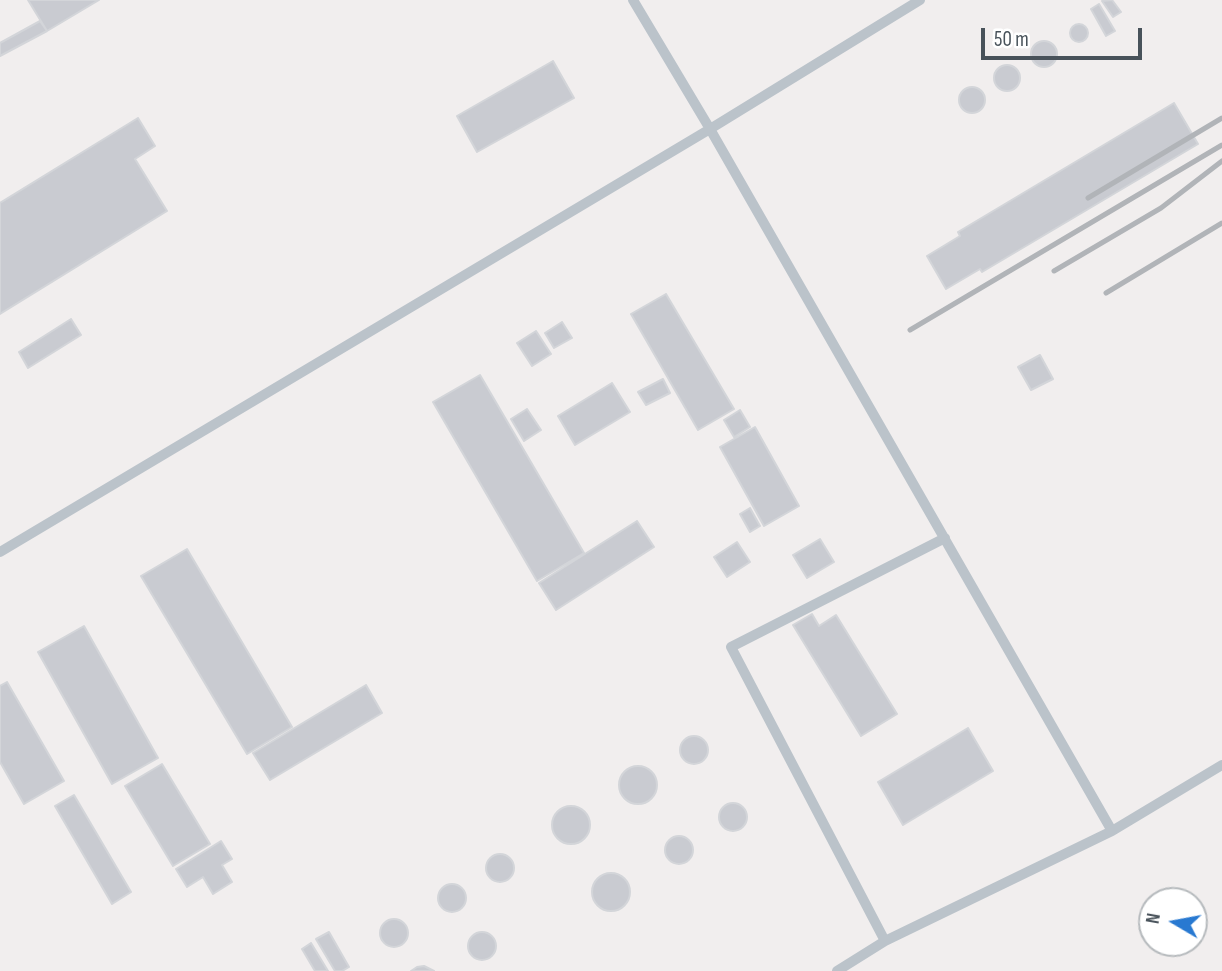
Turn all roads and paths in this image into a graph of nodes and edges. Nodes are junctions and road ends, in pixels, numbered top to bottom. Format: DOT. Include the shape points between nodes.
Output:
graph roads {
  1 [pos="633,0"];
  2 [pos="920,0"];
  3 [pos="710,129"];
  4 [pos="944,538"];
  5 [pos="0,552"];
  6 [pos="1222,765"];
  7 [pos="1112,831"];
  8 [pos="885,941"];
  9 [pos="837,971"];
  1 -- 3 [label="lane"];
  2 -- 3 [label="lane"];
  3 -- 4 [label="lane"];
  3 -- 5 [label="lane"];
  4 -- 7 [label="lane"];
  4 -- 8 [label="lane" via="731,646"];
  6 -- 7 [label="lane"];
  7 -- 8 [label="lane"];
  8 -- 9 [label="lane"];
}
